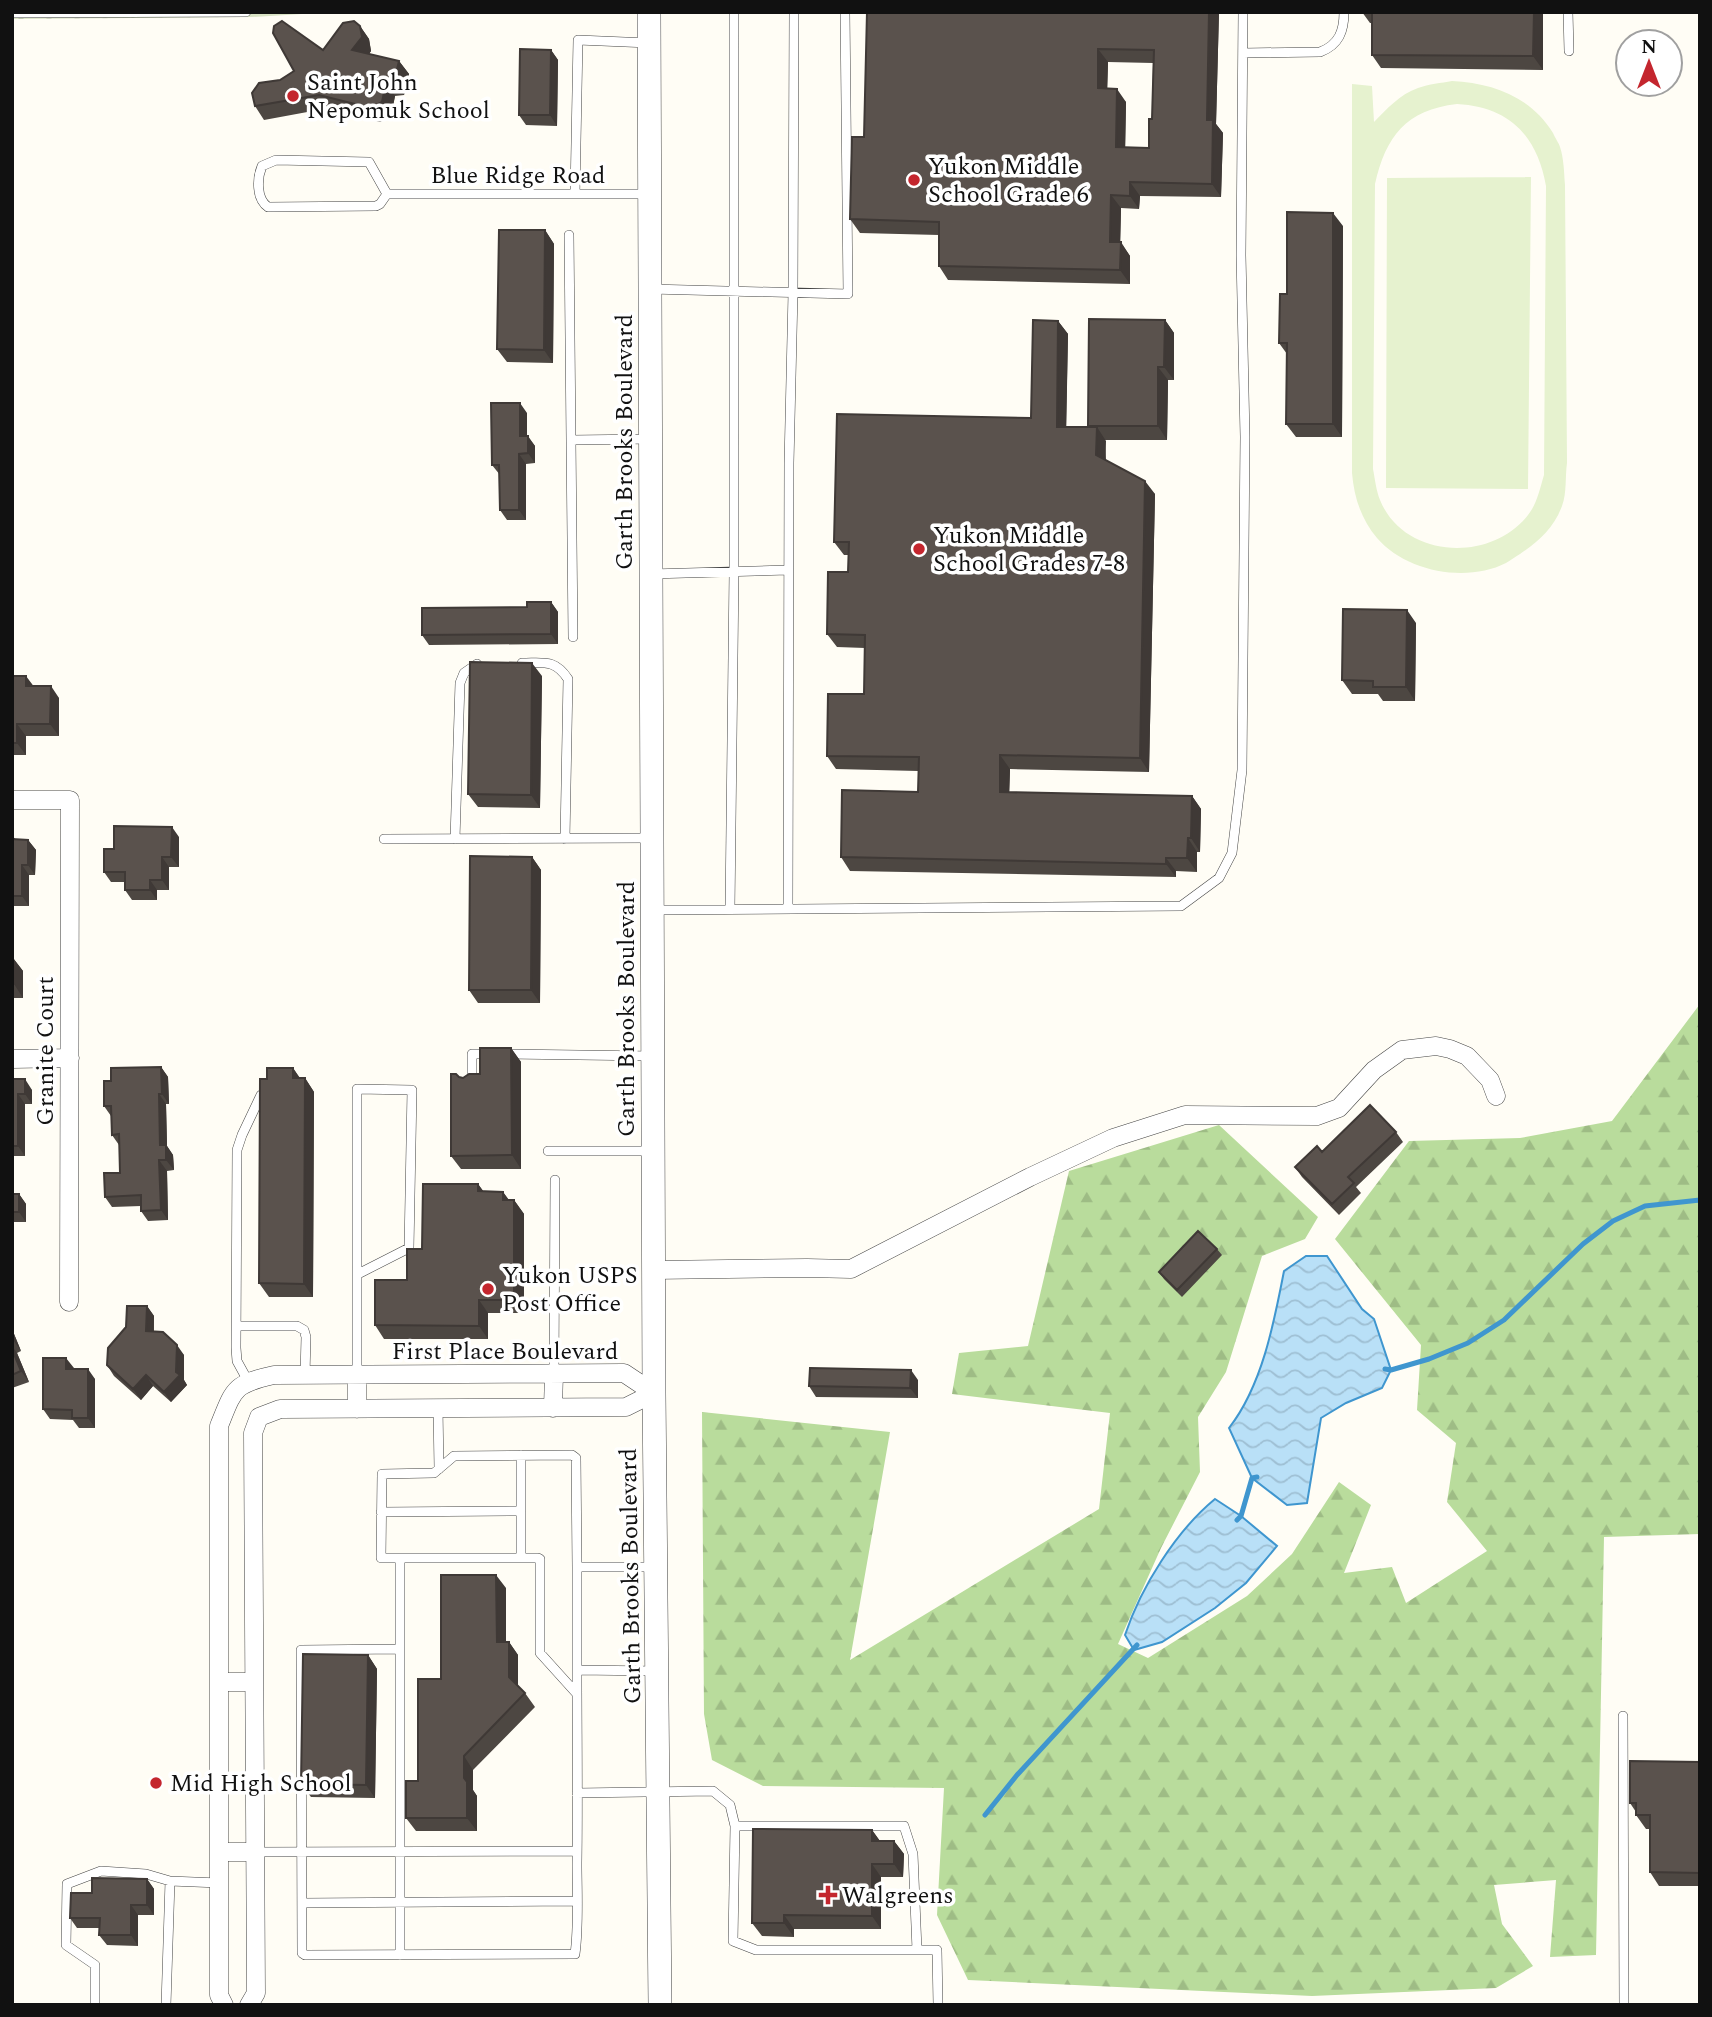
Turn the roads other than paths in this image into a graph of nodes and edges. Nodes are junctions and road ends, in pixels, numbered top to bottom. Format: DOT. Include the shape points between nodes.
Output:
graph roads {
  1 [pos="246,12"];
  2 [pos="649,12"];
  3 [pos="734,12"];
  4 [pos="794,12"];
  5 [pos="845,12"];
  6 [pos="1243,12"];
  7 [pos="1344,12"];
  8 [pos="1569,12"];
  9 [pos="12,13"];
  10 [pos="62,13"];
  11 [pos="164,13"];
  12 [pos="649,43"];
  13 [pos="1569,51"];
  14 [pos="1243,53"];
  15 [pos="387,194"];
  16 [pos="575,194"];
  17 [pos="650,194"];
  18 [pos="569,234"];
  19 [pos="650,289"];
  20 [pos="733,291"];
  21 [pos="793,293"];
  22 [pos="651,439"];
  23 [pos="571,440"];
  24 [pos="788,570"];
  25 [pos="734,572"];
  26 [pos="651,574"];
  27 [pos="573,637"];
  28 [pos="488,664"];
  29 [pos="512,664"];
  30 [pos="12,800"];
  31 [pos="652,838"];
  32 [pos="384,839"];
  33 [pos="455,839"];
  34 [pos="565,839"];
  35 [pos="730,909"];
  36 [pos="788,909"];
  37 [pos="652,910"];
  38 [pos="653,1056"];
  39 [pos="69,1058"];
  40 [pos="12,1059"];
  41 [pos="471,1085"];
  42 [pos="261,1095"];
  43 [pos="1496,1096"];
  44 [pos="548,1151"];
  45 [pos="653,1151"];
  46 [pos="555,1180"];
  47 [pos="654,1270"];
  48 [pos="358,1275"];
  49 [pos="69,1302"];
  50 [pos="236,1326"];
  51 [pos="554,1373"];
  52 [pos="305,1375"];
  53 [pos="357,1375"];
  54 [pos="248,1381"];
  55 [pos="654,1393"];
  56 [pos="438,1408"];
  57 [pos="553,1408"];
  58 [pos="357,1409"];
  59 [pos="522,1455"];
  60 [pos="439,1468"];
  61 [pos="521,1511"];
  62 [pos="381,1512"];
  63 [pos="400,1558"];
  64 [pos="521,1558"];
  65 [pos="577,1567"];
  66 [pos="656,1567"];
  67 [pos="400,1649"];
  68 [pos="577,1670"];
  69 [pos="657,1671"];
  70 [pos="219,1682"];
  71 [pos="254,1682"];
  72 [pos="577,1694"];
  73 [pos="1623,1716"];
  74 [pos="658,1792"];
  75 [pos="577,1793"];
  76 [pos="735,1826"];
  77 [pos="577,1851"];
  78 [pos="219,1852"];
  79 [pos="255,1852"];
  80 [pos="302,1852"];
  81 [pos="401,1852"];
  82 [pos="170,1881"];
  83 [pos="219,1883"];
  84 [pos="577,1901"];
  85 [pos="302,1903"];
  86 [pos="400,1903"];
  87 [pos="916,1950"];
  88 [pos="400,1955"];
  89 [pos="96,2005"];
  90 [pos="166,2005"];
  91 [pos="224,2005"];
  92 [pos="249,2005"];
  93 [pos="660,2005"];
  94 [pos="938,2005"];
  95 [pos="1624,2005"];
  1 -- 11 [label="lane"];
  2 -- 12 [label="street, Garth Brooks Boulevard"];
  3 -- 20 [label="lane"];
  4 -- 21 [label="lane"];
  5 -- 21 [label="lane" via="848,294"];
  6 -- 14 [label="lane"];
  7 -- 14 [label="lane" via="1338,40 1329,49"];
  8 -- 13 [label="lane"];
  9 -- 10 [label="lane"];
  10 -- 11 [label="lane"];
  12 -- 16 [label="lane" via="578,40"];
  12 -- 17 [label="street, Garth Brooks Boulevard"];
  14 -- 36 [label="lane" via="1242,769 1232,853 1219,878 1181,906"];
  15 -- 15 [label="lane" via="369,162 276,160 260,171 259,196 268,207 376,206"];
  15 -- 16 [label="lane, Blue Ridge Road"];
  16 -- 17 [label="lane, Blue Ridge Road"];
  17 -- 19 [label="street, Garth Brooks Boulevard"];
  18 -- 23 [label="lane"];
  19 -- 20 [label="lane"];
  19 -- 22 [label="street, Garth Brooks Boulevard"];
  20 -- 21 [label="lane"];
  20 -- 25 [label="lane"];
  21 -- 24 [label="lane"];
  22 -- 23 [label="lane"];
  22 -- 26 [label="street, Garth Brooks Boulevard"];
  23 -- 27 [label="lane"];
  24 -- 25 [label="lane"];
  24 -- 36 [label="lane"];
  25 -- 26 [label="lane"];
  25 -- 35 [label="lane"];
  26 -- 31 [label="street, Garth Brooks Boulevard"];
  28 -- 33 [label="lane" via="475,664 460,683"];
  29 -- 34 [label="lane" via="550,663 568,679"];
  30 -- 39 [label="street, Granite Court" via="70,800"];
  31 -- 34 [label="lane"];
  31 -- 37 [label="street, Garth Brooks Boulevard"];
  32 -- 33 [label="lane"];
  33 -- 34 [label="lane"];
  35 -- 36 [label="lane"];
  35 -- 37 [label="lane"];
  37 -- 38 [label="street, Garth Brooks Boulevard"];
  38 -- 41 [label="lane" via="471,1054"];
  38 -- 45 [label="street, Garth Brooks Boulevard"];
  39 -- 40 [label="street"];
  39 -- 49 [label="street, Granite Court"];
  42 -- 50 [label="lane" via="237,1150"];
  43 -- 47 [label="street" via="1490,1080 1459,1052 1436,1046 1402,1050 1374,1070 1339,1108 1317,1116 1185,1115 1113,1138 851,1269"];
  44 -- 45 [label="lane"];
  45 -- 47 [label="street, Garth Brooks Boulevard"];
  46 -- 51 [label="lane"];
  47 -- 55 [label="street, Garth Brooks Boulevard"];
  48 -- 48 [label="lane" via="357,1089 412,1090 410,1248"];
  48 -- 53 [label="lane"];
  50 -- 52 [label="lane" via="297,1326 304,1330"];
  50 -- 54 [label="lane" via="237,1361"];
  51 -- 53 [label="street, First Place Boulevard"];
  51 -- 55 [label="street, First Place Boulevard" via="624,1373"];
  51 -- 57 [label="street"];
  52 -- 53 [label="street, First Place Boulevard"];
  52 -- 54 [label="street, First Place Boulevard"];
  53 -- 58 [label="street"];
  54 -- 70 [label="street" via="233,1391 219,1426"];
  55 -- 57 [label="street" via="626,1408"];
  55 -- 66 [label="street, Garth Brooks Boulevard"];
  56 -- 57 [label="street"];
  56 -- 58 [label="street"];
  56 -- 60 [label="lane"];
  58 -- 71 [label="street" via="280,1409 259,1418 253,1433"];
  59 -- 60 [label="lane" via="454,1456"];
  59 -- 61 [label="lane"];
  59 -- 65 [label="lane" via="575,1455"];
  60 -- 62 [label="lane" via="434,1473 382,1474"];
  61 -- 62 [label="lane"];
  61 -- 64 [label="lane"];
  62 -- 63 [label="lane" via="381,1558"];
  63 -- 64 [label="lane"];
  63 -- 67 [label="lane"];
  64 -- 72 [label="lane" via="540,1559 540,1653"];
  65 -- 66 [label="lane"];
  65 -- 68 [label="lane"];
  66 -- 69 [label="street, Garth Brooks Boulevard"];
  67 -- 80 [label="lane" via="300,1652"];
  67 -- 81 [label="lane"];
  68 -- 69 [label="lane"];
  68 -- 72 [label="lane"];
  69 -- 74 [label="street, Garth Brooks Boulevard"];
  70 -- 71 [label="street"];
  70 -- 78 [label="street"];
  71 -- 79 [label="street"];
  72 -- 75 [label="lane"];
  73 -- 95 [label="lane"];
  74 -- 75 [label="lane"];
  74 -- 76 [label="lane" via="713,1791 730,1805"];
  74 -- 93 [label="street, Garth Brooks Boulevard"];
  75 -- 77 [label="lane"];
  76 -- 87 [label="lane" via="904,1826 913,1854"];
  76 -- 87 [label="lane" via="733,1941 756,1950"];
  77 -- 81 [label="lane"];
  77 -- 84 [label="lane"];
  78 -- 79 [label="street"];
  78 -- 83 [label="street"];
  79 -- 80 [label="lane"];
  79 -- 92 [label="street" via="256,1993"];
  80 -- 81 [label="lane"];
  80 -- 85 [label="lane"];
  81 -- 86 [label="lane"];
  82 -- 83 [label="lane"];
  82 -- 89 [label="lane" via="101,1871 67,1884 66,1945 95,1965"];
  82 -- 90 [label="lane"];
  83 -- 91 [label="street" via="219,1995"];
  84 -- 86 [label="lane"];
  84 -- 88 [label="lane" via="576,1951 571,1956"];
  85 -- 86 [label="lane"];
  85 -- 88 [label="lane" via="301,1951 305,1955"];
  86 -- 88 [label="lane"];
  87 -- 94 [label="lane" via="937,1950"];
}
